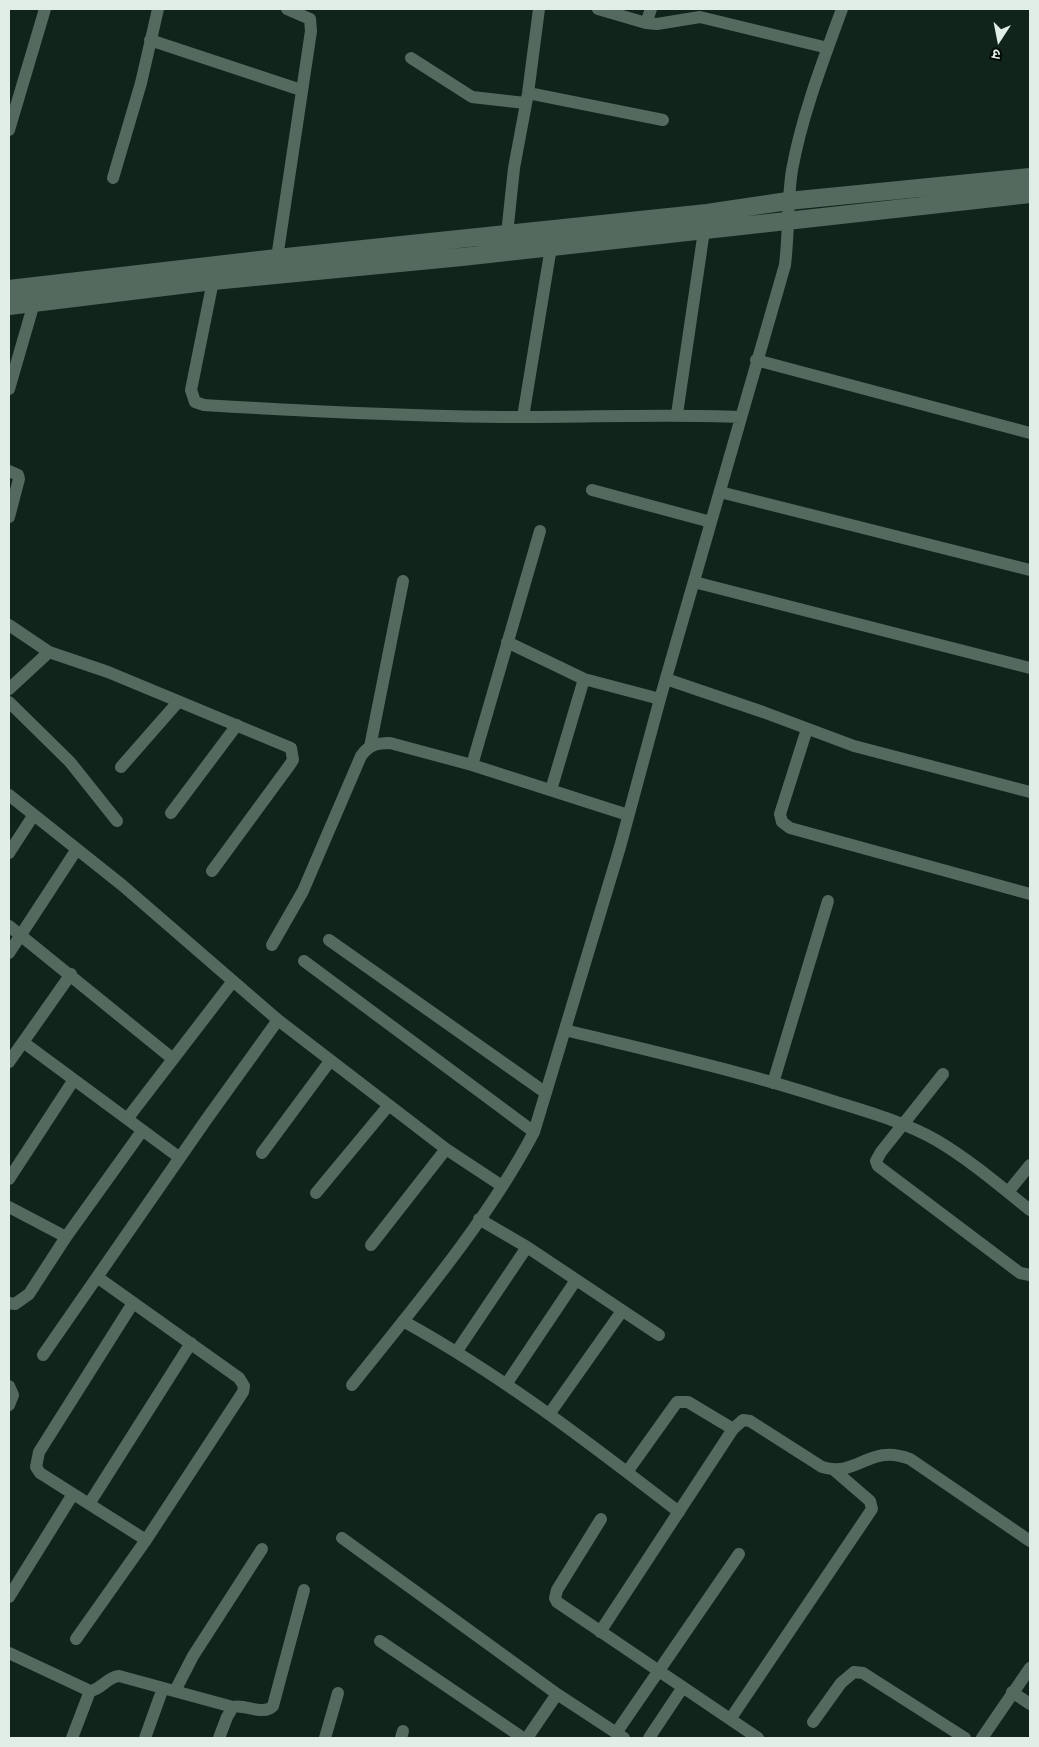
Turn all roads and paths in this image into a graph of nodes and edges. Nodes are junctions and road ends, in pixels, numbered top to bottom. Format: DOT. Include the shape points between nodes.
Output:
graph roads {
  1 [pos="45,9"];
  2 [pos="158,9"];
  3 [pos="287,9"];
  4 [pos="539,9"];
  5 [pos="598,9"];
  6 [pos="651,9"];
  7 [pos="842,9"];
  8 [pos="646,23"];
  9 [pos="150,40"];
  10 [pos="828,48"];
  11 [pos="411,58"];
  12 [pos="301,90"];
  13 [pos="527,98"];
  14 [pos="664,120"];
  15 [pos="9,130"];
  16 [pos="1030,177"];
  17 [pos="113,178"];
  18 [pos="1030,194"];
  19 [pos="788,201"];
  20 [pos="707,213"];
  21 [pos="789,220"];
  22 [pos="704,230"];
  23 [pos="507,234"];
  24 [pos="551,247"];
  25 [pos="277,258"];
  26 [pos="213,281"];
  27 [pos="9,289"];
  28 [pos="34,303"];
  29 [pos="9,306"];
  30 [pos="756,360"];
  31 [pos="9,389"];
  32 [pos="677,414"];
  33 [pos="523,417"];
  34 [pos="741,417"];
  35 [pos="1030,433"];
  36 [pos="9,471"];
  37 [pos="592,490"];
  38 [pos="720,492"];
  39 [pos="9,517"];
  40 [pos="711,522"];
  41 [pos="540,532"];
  42 [pos="1030,570"];
  43 [pos="403,581"];
  44 [pos="694,582"];
  45 [pos="9,625"];
  46 [pos="508,642"];
  47 [pos="49,652"];
  48 [pos="1030,668"];
  49 [pos="584,679"];
  50 [pos="666,679"];
  51 [pos="9,689"];
  52 [pos="660,699"];
  53 [pos="9,702"];
  54 [pos="178,702"];
  55 [pos="237,725"];
  56 [pos="807,729"];
  57 [pos="370,747"];
  58 [pos="472,765"];
  59 [pos="120,766"];
  60 [pos="551,790"];
  61 [pos="1030,792"];
  62 [pos="9,795"];
  63 [pos="171,813"];
  64 [pos="628,815"];
  65 [pos="33,816"];
  66 [pos="117,821"];
  67 [pos="77,850"];
  68 [pos="9,853"];
  69 [pos="212,871"];
  70 [pos="1030,894"];
  71 [pos="828,901"];
  72 [pos="9,926"];
  73 [pos="21,936"];
  74 [pos="329,940"];
  75 [pos="272,945"];
  76 [pos="9,953"];
  77 [pos="304,960"];
  78 [pos="71,974"];
  79 [pos="233,981"];
  80 [pos="278,1020"];
  81 [pos="565,1030"];
  82 [pos="22,1042"];
  83 [pos="173,1059"];
  84 [pos="330,1061"];
  85 [pos="9,1062"];
  86 [pos="943,1074"];
  87 [pos="73,1080"];
  88 [pos="773,1082"];
  89 [pos="546,1094"];
  90 [pos="389,1105"];
  91 [pos="127,1119"];
  92 [pos="903,1124"];
  93 [pos="142,1131"];
  94 [pos="534,1132"];
  95 [pos="446,1149"];
  96 [pos="262,1152"];
  97 [pos="180,1158"];
  98 [pos="1030,1165"];
  99 [pos="9,1179"];
  100 [pos="502,1186"];
  101 [pos="1008,1192"];
  102 [pos="316,1193"];
  103 [pos="9,1207"];
  104 [pos="1030,1210"];
  105 [pos="479,1219"];
  106 [pos="66,1237"];
  107 [pos="371,1245"];
  108 [pos="527,1247"];
  109 [pos="1030,1274"];
  110 [pos="97,1277"];
  111 [pos="576,1280"];
  112 [pos="133,1302"];
  113 [pos="9,1303"];
  114 [pos="622,1311"];
  115 [pos="403,1321"];
  116 [pos="659,1335"];
  117 [pos="191,1343"];
  118 [pos="457,1351"];
  119 [pos="43,1355"];
  120 [pos="507,1383"];
  121 [pos="352,1385"];
  122 [pos="9,1386"];
  123 [pos="9,1405"];
  124 [pos="550,1413"];
  125 [pos="733,1429"];
  126 [pos="834,1470"];
  127 [pos="627,1472"];
  128 [pos="73,1494"];
  129 [pos="90,1504"];
  130 [pos="679,1512"];
  131 [pos="601,1520"];
  132 [pos="342,1538"];
  133 [pos="146,1540"];
  134 [pos="1030,1541"];
  135 [pos="262,1549"];
  136 [pos="739,1554"];
  137 [pos="304,1590"];
  138 [pos="9,1597"];
  139 [pos="600,1632"];
  140 [pos="76,1639"];
  141 [pos="380,1641"];
  142 [pos="9,1653"];
  143 [pos="1030,1668"];
  144 [pos="658,1670"];
  145 [pos="683,1686"];
  146 [pos="169,1690"];
  147 [pos="90,1691"];
  148 [pos="1012,1692"];
  149 [pos="338,1693"];
  150 [pos="557,1694"];
  151 [pos="1030,1704"];
  152 [pos="233,1708"];
  153 [pos="730,1718"];
  154 [pos="813,1722"];
  155 [pos="620,1736"];
  156 [pos="72,1738"];
  157 [pos="145,1738"];
  158 [pos="219,1738"];
  159 [pos="325,1738"];
  160 [pos="523,1738"];
  161 [pos="528,1738"];
  162 [pos="649,1738"];
  163 [pos="758,1738"];
  164 [pos="965,1738"];
  165 [pos="982,1738"];
  1 -- 15 [label="street"];
  2 -- 9 [label="street"];
  3 -- 12 [label="street" via="310,19 311,31"];
  4 -- 13 [label="street"];
  5 -- 8 [label="street"];
  6 -- 8 [label="street"];
  7 -- 10 [label="street"];
  8 -- 10 [label="street" via="668,24 700,17"];
  9 -- 12 [label="street"];
  9 -- 17 [label="street"];
  10 -- 19 [label="street" via="800,138"];
  11 -- 13 [label="street" via="472,97"];
  12 -- 25 [label="street"];
  13 -- 14 [label="street"];
  13 -- 23 [label="street" via="514,168"];
  16 -- 19 [label="main road"];
  18 -- 21 [label="main road"];
  19 -- 20 [label="main road"];
  19 -- 21 [label="street"];
  20 -- 22 [label="street"];
  20 -- 23 [label="main road"];
  21 -- 22 [label="main road"];
  21 -- 30 [label="street" via="785,265"];
  22 -- 24 [label="main road"];
  22 -- 32 [label="street"];
  23 -- 25 [label="main road"];
  24 -- 26 [label="main road"];
  24 -- 33 [label="street"];
  25 -- 27 [label="main road"];
  26 -- 28 [label="main road"];
  26 -- 33 [label="street" via="191,390 195,402 392,416"];
  28 -- 29 [label="main road"];
  28 -- 31 [label="street"];
  30 -- 34 [label="street"];
  30 -- 35 [label="street"];
  32 -- 33 [label="street"];
  32 -- 34 [label="street"];
  34 -- 38 [label="street"];
  36 -- 39 [label="street" via="19,479"];
  37 -- 40 [label="street"];
  38 -- 40 [label="street"];
  38 -- 42 [label="street"];
  40 -- 44 [label="street"];
  41 -- 46 [label="street"];
  43 -- 57 [label="street"];
  44 -- 48 [label="street"];
  44 -- 50 [label="street"];
  45 -- 47 [label="street"];
  46 -- 49 [label="street"];
  46 -- 58 [label="street"];
  47 -- 51 [label="street"];
  47 -- 54 [label="street" via="108,672"];
  49 -- 52 [label="street"];
  49 -- 60 [label="street"];
  50 -- 52 [label="street"];
  50 -- 56 [label="street"];
  52 -- 64 [label="street"];
  53 -- 66 [label="street" via="70,762"];
  54 -- 55 [label="street"];
  54 -- 59 [label="street"];
  55 -- 63 [label="street"];
  55 -- 69 [label="street" via="286,744 293,752 293,760"];
  56 -- 61 [label="street" via="862,748"];
  56 -- 70 [label="street" via="780,814 782,822 790,828"];
  57 -- 58 [label="street" via="376,743 390,743"];
  57 -- 75 [label="street" via="361,756 296,906"];
  58 -- 60 [label="street"];
  60 -- 64 [label="street"];
  62 -- 65 [label="street"];
  64 -- 81 [label="street"];
  65 -- 67 [label="street"];
  65 -- 68 [label="street"];
  67 -- 73 [label="street"];
  67 -- 79 [label="street"];
  71 -- 88 [label="street"];
  72 -- 73 [label="street"];
  73 -- 76 [label="street"];
  73 -- 78 [label="street"];
  74 -- 89 [label="street"];
  77 -- 94 [label="street"];
  78 -- 82 [label="street"];
  78 -- 83 [label="street"];
  79 -- 80 [label="street"];
  79 -- 83 [label="street"];
  80 -- 84 [label="street"];
  80 -- 97 [label="street"];
  81 -- 88 [label="street"];
  81 -- 89 [label="street"];
  82 -- 85 [label="street"];
  82 -- 87 [label="street"];
  83 -- 91 [label="street"];
  84 -- 90 [label="street"];
  84 -- 96 [label="street"];
  86 -- 92 [label="street"];
  87 -- 91 [label="street"];
  87 -- 99 [label="street"];
  88 -- 92 [label="street"];
  89 -- 94 [label="street"];
  90 -- 95 [label="street"];
  90 -- 102 [label="street"];
  91 -- 93 [label="street"];
  92 -- 101 [label="street" via="936,1140"];
  92 -- 109 [label="street" via="881,1152 876,1161 878,1166 1020,1273"];
  93 -- 97 [label="street"];
  93 -- 106 [label="street"];
  94 -- 100 [label="street"];
  95 -- 100 [label="street"];
  95 -- 107 [label="street"];
  97 -- 110 [label="street"];
  98 -- 101 [label="street"];
  100 -- 105 [label="street"];
  101 -- 104 [label="street"];
  103 -- 106 [label="street"];
  105 -- 108 [label="street"];
  105 -- 115 [label="street"];
  106 -- 113 [label="street" via="29,1294 15,1304"];
  108 -- 111 [label="street"];
  108 -- 118 [label="street"];
  110 -- 112 [label="street"];
  110 -- 119 [label="street"];
  111 -- 114 [label="street"];
  111 -- 120 [label="street"];
  112 -- 117 [label="street"];
  112 -- 128 [label="street" via="37,1458 36,1467 40,1473"];
  114 -- 116 [label="street"];
  114 -- 124 [label="street"];
  115 -- 118 [label="street"];
  115 -- 121 [label="street"];
  117 -- 129 [label="street"];
  117 -- 133 [label="street" via="239,1378 244,1386 243,1392"];
  118 -- 120 [label="street"];
  120 -- 124 [label="street"];
  122 -- 123 [label="street" via="13,1395"];
  124 -- 127 [label="street"];
  125 -- 126 [label="street" via="743,1420 750,1421 822,1467"];
  125 -- 127 [label="street" via="688,1402 677,1402"];
  125 -- 130 [label="street"];
  126 -- 134 [label="street" via="847,1468 872,1456 896,1454 910,1459"];
  126 -- 153 [label="street" via="870,1501 872,1509"];
  127 -- 130 [label="street"];
  128 -- 129 [label="street"];
  128 -- 138 [label="street"];
  129 -- 133 [label="street"];
  130 -- 139 [label="street"];
  131 -- 139 [label="street" via="555,1598"];
  132 -- 150 [label="street"];
  133 -- 140 [label="street"];
  135 -- 146 [label="street"];
  136 -- 144 [label="street"];
  137 -- 152 [label="street" via="272,1706 265,1710 243,1706"];
  139 -- 144 [label="street"];
  141 -- 160 [label="street"];
  142 -- 147 [label="street"];
  143 -- 148 [label="street"];
  144 -- 145 [label="street"];
  144 -- 155 [label="street"];
  145 -- 153 [label="street"];
  145 -- 162 [label="street"];
  146 -- 147 [label="street" via="119,1676"];
  146 -- 152 [label="street"];
  146 -- 157 [label="street"];
  147 -- 156 [label="street"];
  148 -- 151 [label="street"];
  148 -- 165 [label="street"];
  149 -- 159 [label="street"];
  150 -- 155 [label="street"];
  150 -- 161 [label="street"];
  152 -- 158 [label="street"];
  153 -- 163 [label="street"];
  154 -- 164 [label="street" via="840,1683 854,1672 862,1673"];
}
